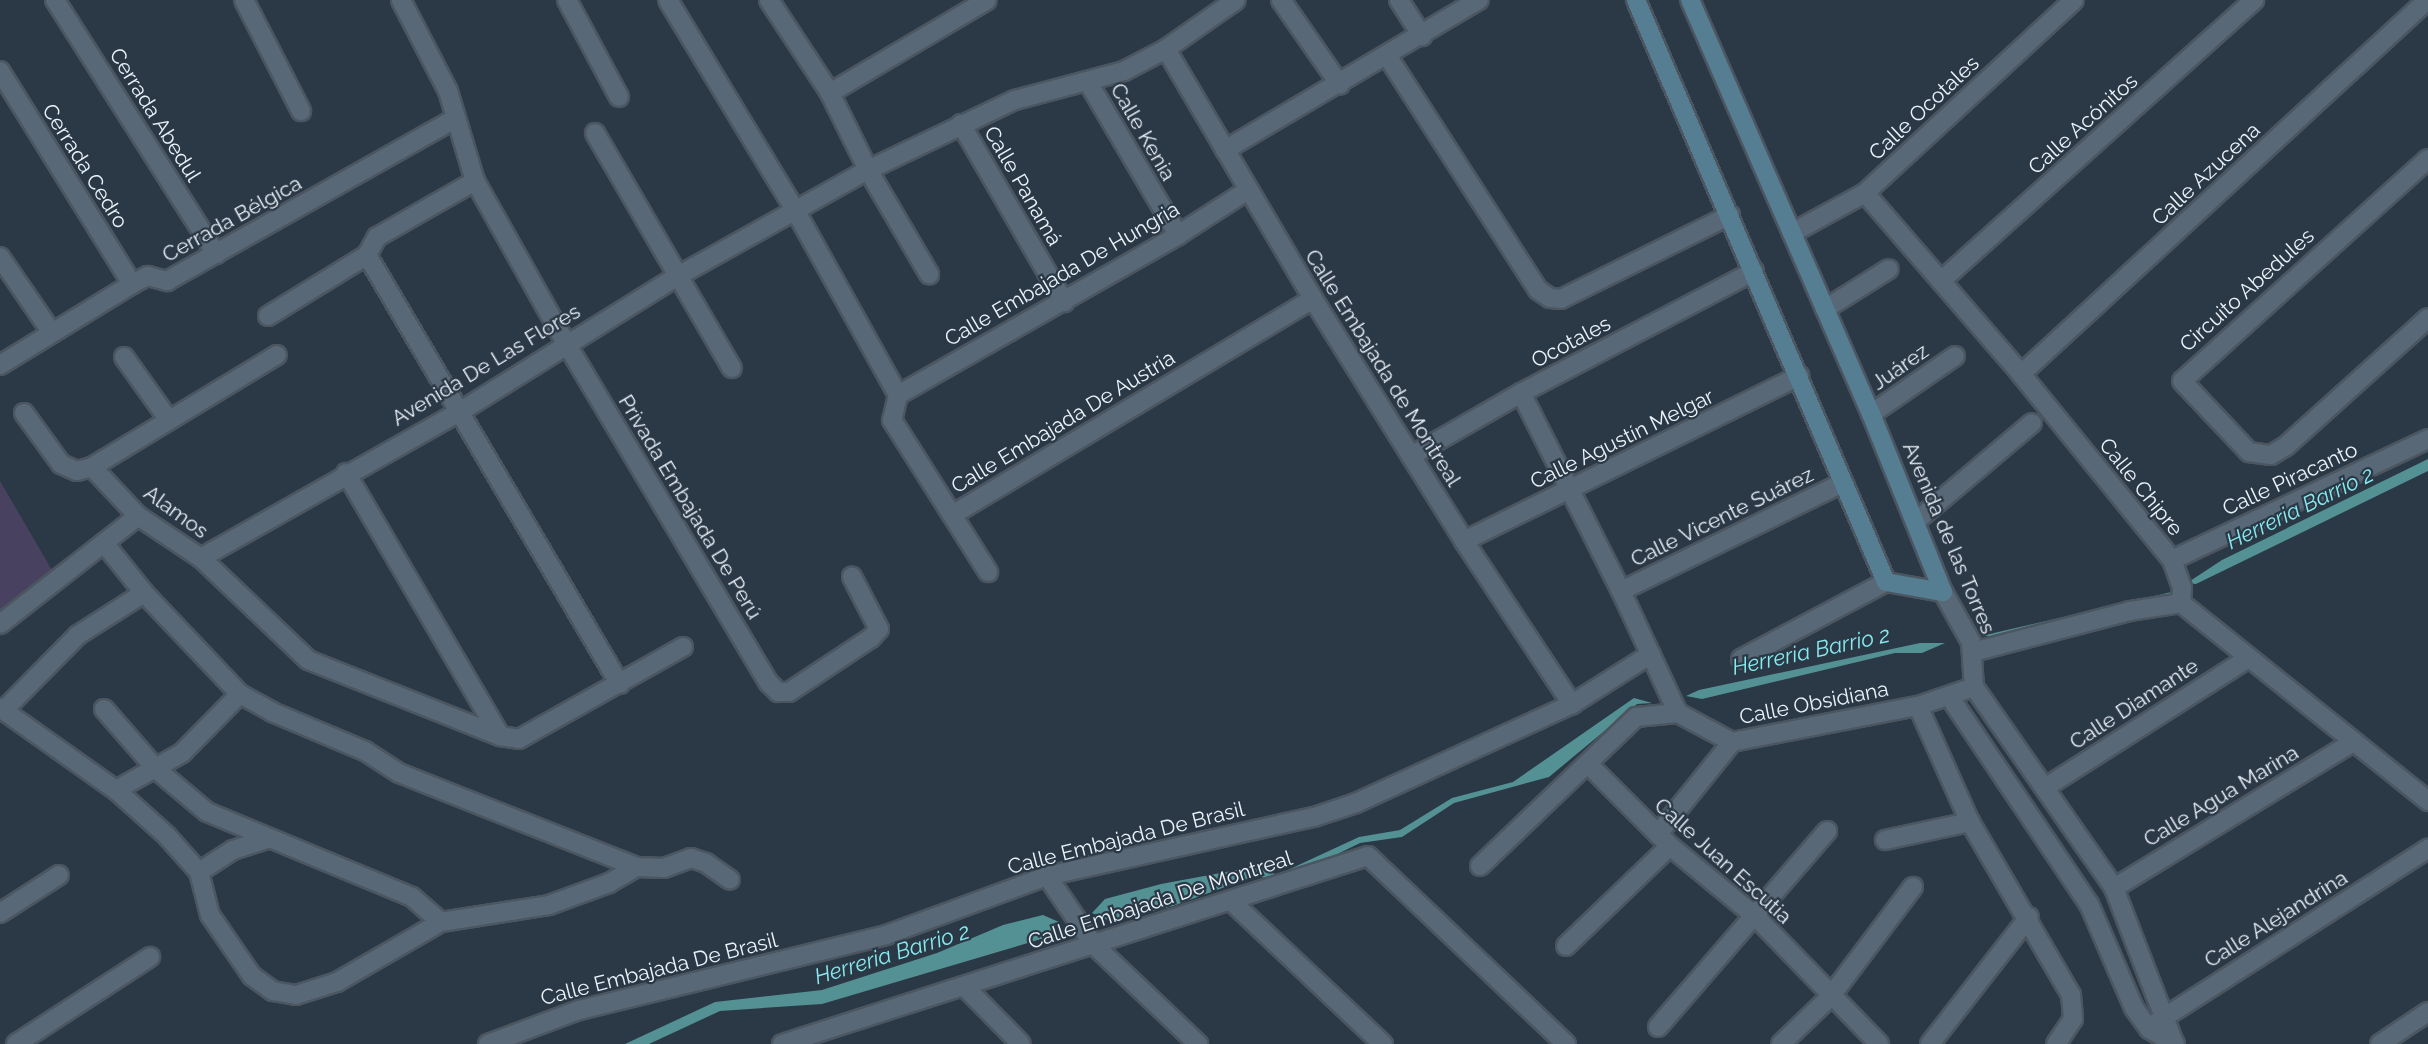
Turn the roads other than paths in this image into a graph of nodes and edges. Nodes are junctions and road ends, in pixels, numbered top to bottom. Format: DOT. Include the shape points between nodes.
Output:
graph roads {
  1 [pos="55,0"];
  2 [pos="244,0"];
  3 [pos="401,0"];
  4 [pos="567,0"];
  5 [pos="668,0"];
  6 [pos="769,0"];
  7 [pos="987,0"];
  8 [pos="1236,0"];
  9 [pos="1281,0"];
  10 [pos="1399,0"];
  11 [pos="1479,0"];
  12 [pos="1636,0"];
  13 [pos="1690,0"];
  14 [pos="2074,0"];
  15 [pos="2254,0"];
  16 [pos="2421,7"];
  17 [pos="1422,36"];
  18 [pos="1166,49"];
  19 [pos="1388,57"];
  20 [pos="0,71"];
  21 [pos="1088,82"];
  22 [pos="1341,84"];
  23 [pos="830,93"];
  24 [pos="619,97"];
  25 [pos="301,111"];
  26 [pos="455,118"];
  27 [pos="961,124"];
  28 [pos="595,133"];
  29 [pos="1225,150"];
  30 [pos="2428,159"];
  31 [pos="868,170"];
  32 [pos="475,181"];
  33 [pos="1248,190"];
  34 [pos="1865,193"];
  35 [pos="795,210"];
  36 [pos="1730,215"];
  37 [pos="1792,233"];
  38 [pos="1178,235"];
  39 [pos="216,254"];
  40 [pos="367,255"];
  41 [pos="0,257"];
  42 [pos="1889,269"];
  43 [pos="1755,271"];
  44 [pos="929,274"];
  45 [pos="678,276"];
  46 [pos="1941,281"];
  47 [pos="132,284"];
  48 [pos="1313,299"];
  49 [pos="1064,302"];
  50 [pos="1825,309"];
  51 [pos="268,316"];
  52 [pos="2428,318"];
  53 [pos="52,333"];
  54 [pos="566,343"];
  55 [pos="277,355"];
  56 [pos="1955,356"];
  57 [pos="124,357"];
  58 [pos="0,365"];
  59 [pos="732,368"];
  60 [pos="2021,374"];
  61 [pos="1800,376"];
  62 [pos="1521,393"];
  63 [pos="898,395"];
  64 [pos="460,411"];
  65 [pos="24,413"];
  66 [pos="1871,414"];
  67 [pos="169,420"];
  68 [pos="2032,423"];
  69 [pos="2428,439"];
  70 [pos="1411,456"];
  71 [pos="92,467"];
  72 [pos="346,473"];
  73 [pos="1842,483"];
  74 [pos="1570,489"];
  75 [pos="952,515"];
  76 [pos="138,516"];
  77 [pos="1915,522"];
  78 [pos="1464,541"];
  79 [pos="104,543"];
  80 [pos="201,558"];
  81 [pos="2172,560"];
  82 [pos="988,572"];
  83 [pos="852,577"];
  84 [pos="1886,582"];
  85 [pos="1621,591"];
  86 [pos="1943,592"];
  87 [pos="144,593"];
  88 [pos="2181,603"];
  89 [pos="0,624"];
  90 [pos="683,647"];
  91 [pos="1973,652"];
  92 [pos="1651,654"];
  93 [pos="1741,659"];
  94 [pos="2247,659"];
  95 [pos="620,684"];
  96 [pos="1974,687"];
  97 [pos="240,694"];
  98 [pos="1949,696"];
  99 [pos="1672,702"];
  100 [pos="1572,704"];
  101 [pos="1918,706"];
  102 [pos="2,709"];
  103 [pos="104,709"];
  104 [pos="500,736"];
  105 [pos="1732,742"];
  106 [pos="2353,742"];
  107 [pos="1588,764"];
  108 [pos="157,770"];
  109 [pos="2046,787"];
  110 [pos="116,790"];
  111 [pos="2428,801"];
  112 [pos="1970,822"];
  113 [pos="1827,831"];
  114 [pos="267,839"];
  115 [pos="1664,840"];
  116 [pos="1884,840"];
  117 [pos="2428,849"];
  118 [pos="1480,866"];
  119 [pos="637,867"];
  120 [pos="199,872"];
  121 [pos="59,874"];
  122 [pos="1047,876"];
  123 [pos="730,880"];
  124 [pos="1913,887"];
  125 [pos="2114,888"];
  126 [pos="1231,901"];
  127 [pos="0,913"];
  128 [pos="1756,917"];
  129 [pos="2029,917"];
  130 [pos="441,922"];
  131 [pos="1094,945"];
  132 [pos="1566,946"];
  133 [pos="150,957"];
  134 [pos="966,988"];
  135 [pos="1830,997"];
  136 [pos="2428,1012"];
  137 [pos="2164,1016"];
  138 [pos="1658,1027"];
  139 [pos="2149,1029"];
  140 [pos="16,1044"];
  141 [pos="488,1044"];
  142 [pos="782,1044"];
  143 [pos="1021,1044"];
  144 [pos="1198,1044"];
  145 [pos="1383,1044"];
  146 [pos="1566,1044"];
  147 [pos="1781,1044"];
  148 [pos="1879,1044"];
  149 [pos="1930,1044"];
  150 [pos="2056,1044"];
  151 [pos="2174,1044"];
  152 [pos="2380,1044"];
  1 -- 39 [label="street, Cerrada Abedul"];
  2 -- 25 [label="street"];
  3 -- 26 [label="street, Privada Embajada De Perú" via="448,91"];
  4 -- 24 [label="street"];
  5 -- 35 [label="street"];
  6 -- 23 [label="street"];
  7 -- 23 [label="street"];
  8 -- 18 [label="street, Avenida De Las Flores"];
  9 -- 22 [label="street"];
  10 -- 17 [label="street"];
  11 -- 17 [label="street"];
  12 -- 36 [label="main road"];
  13 -- 37 [label="main road, Avenida de las Torres"];
  14 -- 34 [label="street, Calle Ocotales"];
  15 -- 46 [label="street, Calle Acónitos"];
  16 -- 60 [label="street, Calle Azucena"];
  17 -- 19 [label="street"];
  18 -- 21 [label="street, Avenida De Las Flores" via="1124,71"];
  18 -- 29 [label="street, Calle Embajada de Montreal"];
  19 -- 22 [label="street"];
  19 -- 36 [label="street" via="1538,290 1550,298 1561,299"];
  20 -- 47 [label="street, Cerrada Cedro"];
  21 -- 27 [label="street, Avenida De Las Flores" via="1015,100"];
  21 -- 38 [label="street, Calle Kenia"];
  22 -- 29 [label="street"];
  23 -- 31 [label="street"];
  26 -- 32 [label="street, Privada Embajada De Perú"];
  26 -- 39 [label="street, Cerrada Bélgica"];
  27 -- 31 [label="street, Avenida De Las Flores"];
  27 -- 49 [label="street, Calle Panamá"];
  28 -- 45 [label="street"];
  29 -- 33 [label="street, Calle Embajada de Montreal"];
  30 -- 52 [label="street, Circuito Abedules" via="2182,381 2249,452 2271,455 2286,446"];
  31 -- 35 [label="street, Avenida De Las Flores"];
  31 -- 44 [label="street"];
  32 -- 40 [label="street" via="377,237"];
  32 -- 54 [label="street, Privada Embajada De Perú"];
  33 -- 38 [label="street, Calle Embajada De Hungria"];
  33 -- 48 [label="street, Calle Embajada de Montreal"];
  34 -- 37 [label="street, Calle Ocotales"];
  34 -- 46 [label="street, Calle Chipre"];
  35 -- 45 [label="street, Avenida De Las Flores"];
  35 -- 63 [label="street"];
  36 -- 43 [label="main road"];
  37 -- 50 [label="main road, Avenida de las Torres"];
  38 -- 49 [label="street, Calle Embajada De Hungria"];
  39 -- 47 [label="street, Cerrada Bélgica" via="167,281 148,276"];
  40 -- 51 [label="street"];
  40 -- 64 [label="street"];
  41 -- 53 [label="street"];
  42 -- 50 [label="street"];
  43 -- 61 [label="main road"];
  43 -- 62 [label="street, Ocotales"];
  45 -- 54 [label="street, Avenida De Las Flores"];
  45 -- 59 [label="street"];
  46 -- 60 [label="street, Calle Chipre"];
  47 -- 53 [label="street, Cerrada Bélgica"];
  48 -- 70 [label="street, Calle Embajada de Montreal"];
  48 -- 75 [label="street, Calle Embajada De Austria"];
  49 -- 63 [label="street, Calle Embajada De Hungria"];
  50 -- 66 [label="main road, Avenida de las Torres"];
  53 -- 58 [label="street, Cerrada Bélgica"];
  54 -- 64 [label="street, Avenida De Las Flores"];
  54 -- 83 [label="street, Privada Embajada De Perú" via="769,683 778,692 789,692 879,629"];
  55 -- 67 [label="street"];
  56 -- 66 [label="street, Juárez"];
  57 -- 67 [label="street"];
  60 -- 81 [label="street, Calle Chipre"];
  61 -- 73 [label="main road"];
  61 -- 74 [label="street, Calle Agustín Melgar"];
  62 -- 70 [label="street, Ocotales"];
  62 -- 74 [label="street"];
  63 -- 75 [label="street, Calle Embajada De Austria" via="892,420"];
  64 -- 72 [label="street, Avenida De Las Flores"];
  64 -- 95 [label="street"];
  65 -- 71 [label="street" via="68,470"];
  66 -- 77 [label="main road, Avenida de las Torres"];
  67 -- 71 [label="street"];
  68 -- 77 [label="street"];
  69 -- 81 [label="street, Calle Piracanto"];
  70 -- 78 [label="street, Calle Embajada de Montreal"];
  71 -- 76 [label="street, Alamos"];
  72 -- 80 [label="street, Avenida De Las Flores"];
  72 -- 104 [label="street"];
  73 -- 84 [label="main road"];
  73 -- 85 [label="street, Calle Vicente Suárez"];
  74 -- 78 [label="street, Calle Agustín Melgar"];
  74 -- 85 [label="street"];
  75 -- 82 [label="street"];
  76 -- 79 [label="street"];
  76 -- 80 [label="street, Alamos"];
  77 -- 86 [label="main road, Avenida de las Torres"];
  78 -- 100 [label="street, Calle Embajada de Montreal"];
  79 -- 87 [label="street"];
  79 -- 89 [label="street"];
  80 -- 104 [label="street, Alamos" via="308,660"];
  81 -- 88 [label="street, Calle Chipre" via="2182,588"];
  84 -- 86 [label="main road"];
  84 -- 93 [label="street"];
  85 -- 92 [label="street"];
  86 -- 91 [label="street, Avenida de las Torres" via="1964,626"];
  87 -- 97 [label="street"];
  87 -- 102 [label="street" via="78,635"];
  88 -- 91 [label="street" via="2130,610"];
  88 -- 94 [label="street"];
  90 -- 95 [label="street"];
  91 -- 96 [label="street, Avenida de las Torres"];
  92 -- 99 [label="street"];
  92 -- 100 [label="street, Calle Embajada De Brasil"];
  94 -- 106 [label="street"];
  94 -- 109 [label="street, Calle Diamante"];
  95 -- 104 [label="street" via="519,739"];
  96 -- 98 [label="street, Calle Obsidiana"];
  96 -- 109 [label="street"];
  97 -- 108 [label="street" via="182,753"];
  97 -- 119 [label="street" via="272,712 365,751 399,773"];
  98 -- 101 [label="street, Calle Obsidiana"];
  98 -- 139 [label="street" via="2089,904 2134,1008"];
  99 -- 105 [label="street, Calle Obsidiana"];
  99 -- 107 [label="street" via="1636,717"];
  100 -- 122 [label="street, Calle Embajada De Brasil" via="1487,746 1335,810"];
  101 -- 105 [label="street, Calle Obsidiana"];
  101 -- 112 [label="street"];
  102 -- 110 [label="street"];
  103 -- 108 [label="street"];
  105 -- 115 [label="street"];
  106 -- 111 [label="street"];
  106 -- 125 [label="street, Calle Agua Marina"];
  107 -- 115 [label="street, Calle Juan Escutia"];
  107 -- 118 [label="street"];
  108 -- 110 [label="street"];
  108 -- 114 [label="street" via="207,812"];
  109 -- 125 [label="street"];
  110 -- 120 [label="street"];
  112 -- 116 [label="street"];
  112 -- 129 [label="street"];
  113 -- 128 [label="street"];
  114 -- 120 [label="street" via="233,850"];
  114 -- 130 [label="street" via="412,897"];
  115 -- 128 [label="street, Calle Juan Escutia"];
  115 -- 132 [label="street"];
  117 -- 137 [label="street, Calle Alejandrina"];
  119 -- 123 [label="street" via="664,868 691,858 706,863"];
  119 -- 130 [label="street" via="609,883 549,905"];
  120 -- 130 [label="street" via="210,915 252,976 273,991 296,995 337,982"];
  121 -- 127 [label="street"];
  122 -- 131 [label="street"];
  122 -- 141 [label="street, Calle Embajada De Brasil" via="886,935 579,1010"];
  124 -- 135 [label="street"];
  125 -- 137 [label="street"];
  126 -- 131 [label="street, Calle Embajada De Montreal"];
  126 -- 145 [label="street"];
  126 -- 146 [label="street, Calle Embajada De Montreal" via="1368,856"];
  128 -- 135 [label="street, Calle Juan Escutia"];
  128 -- 138 [label="street"];
  129 -- 149 [label="street"];
  129 -- 150 [label="street" via="2071,995 2073,1019"];
  131 -- 134 [label="street, Calle Embajada De Montreal"];
  131 -- 144 [label="street"];
  133 -- 140 [label="street"];
  134 -- 142 [label="street, Calle Embajada De Montreal"];
  134 -- 143 [label="street"];
  135 -- 147 [label="street"];
  135 -- 148 [label="street, Calle Juan Escutia"];
  136 -- 152 [label="street"];
  137 -- 139 [label="street, Calle Alejandrina"];
  137 -- 151 [label="street"];
  139 -- 151 [label="street"];
}
